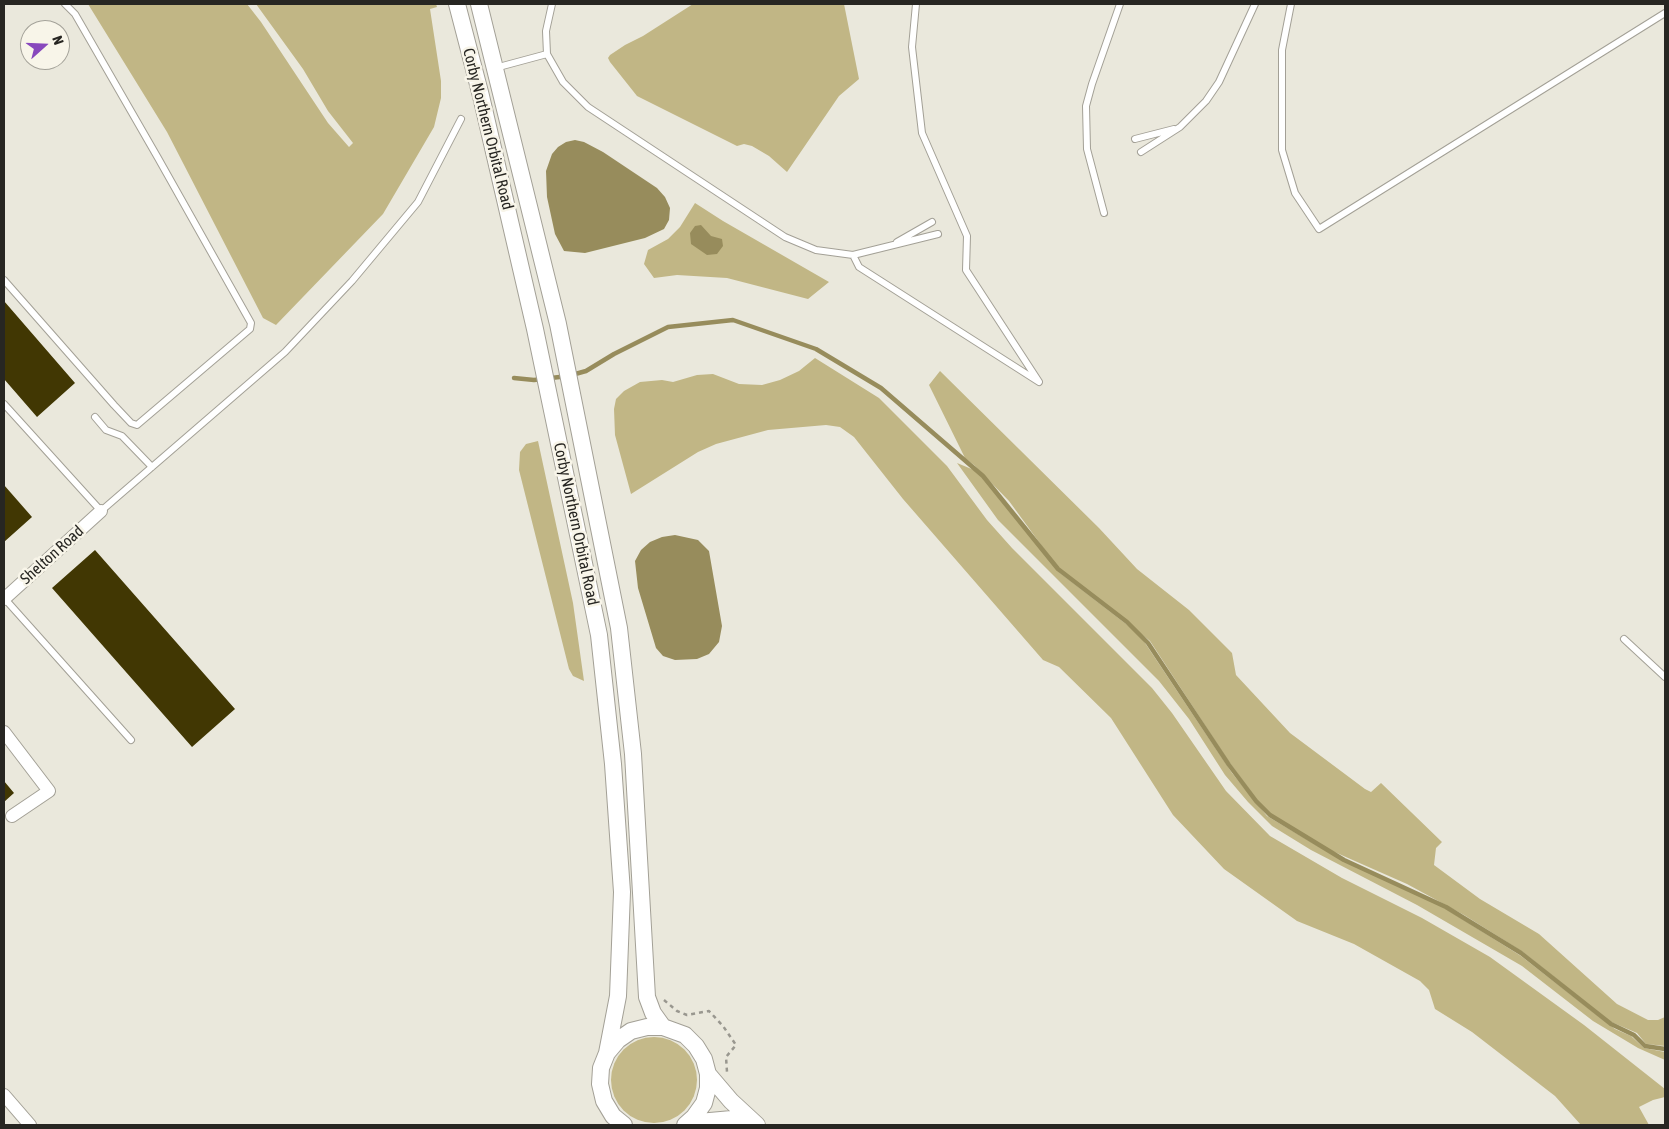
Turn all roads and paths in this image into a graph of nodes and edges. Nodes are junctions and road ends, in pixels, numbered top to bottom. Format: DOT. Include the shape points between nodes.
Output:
graph roads {
  1 [pos="65,4"];
  2 [pos="457,4"];
  3 [pos="480,4"];
  4 [pos="552,4"];
  5 [pos="916,4"];
  6 [pos="1120,4"];
  7 [pos="1256,4"];
  8 [pos="1290,4"];
  9 [pos="1665,13"];
  10 [pos="547,54"];
  11 [pos="495,68"];
  12 [pos="461,119"];
  13 [pos="1180,127"];
  14 [pos="1135,139"];
  15 [pos="1141,152"];
  16 [pos="1104,213"];
  17 [pos="932,222"];
  18 [pos="938,234"];
  19 [pos="890,246"];
  20 [pos="853,255"];
  21 [pos="4,280"];
  22 [pos="4,404"];
  23 [pos="95,418"];
  24 [pos="152,467"];
  25 [pos="101,511"];
  26 [pos="4,599"];
  27 [pos="1624,639"];
  28 [pos="1665,677"];
  29 [pos="4,732"];
  30 [pos="131,740"];
  31 [pos="12,816"];
  32 [pos="664,1027"];
  33 [pos="607,1053"];
  34 [pos="708,1074"];
  35 [pos="4,1095"];
  36 [pos="616,1122"];
  37 [pos="687,1124"];
  38 [pos="30,1125"];
  39 [pos="757,1125"];
  1 -- 21 [label="lane" via="75,14 162,165 250,323 250,329 137,425 114,405"];
  2 -- 33 [label="street, Corby Northern Orbital Road" via="536,329 599,635 622,892 618,996"];
  3 -- 11 [label="street, Corby Northern Orbital Road"];
  4 -- 10 [label="lane" via="546,31"];
  5 -- 20 [label="lane" via="912,47 922,133 967,236 966,270 1039,382 859,268"];
  6 -- 16 [label="lane" via="1086,106 1087,149"];
  7 -- 13 [label="lane" via="1219,82 1206,101"];
  8 -- 9 [label="lane" via="1282,50 1282,150 1295,193 1319,229"];
  10 -- 11 [label="lane"];
  10 -- 20 [label="lane" via="563,82 588,107 777,232 816,250"];
  11 -- 32 [label="street, Corby Northern Orbital Road" via="558,324 619,628 633,754 647,997 653,1013"];
  12 -- 24 [label="lane" via="418,202 381,249 285,352"];
  13 -- 14 [label="lane"];
  13 -- 15 [label="lane"];
  17 -- 19 [label="lane"];
  18 -- 19 [label="lane"];
  19 -- 20 [label="lane"];
  22 -- 25 [label="lane"];
  23 -- 24 [label="lane" via="106,430 122,436"];
  24 -- 25 [label="lane"];
  25 -- 26 [label="street, Shelton Road"];
  26 -- 30 [label="lane"];
  27 -- 28 [label="lane"];
  29 -- 31 [label="street" via="49,791"];
  32 -- 33 [label="street" via="631,1031"];
  32 -- 34 [label="street" via="684,1035 696,1046"];
  33 -- 36 [label="street, Corby Northern Orbital Road" via="601,1068 600,1084 604,1101"];
  34 -- 37 [label="street" via="704,1103"];
  34 -- 39 [label="street"];
  35 -- 38 [label="street"];
  37 -- 39 [label="street" via="732,1119"];
}
